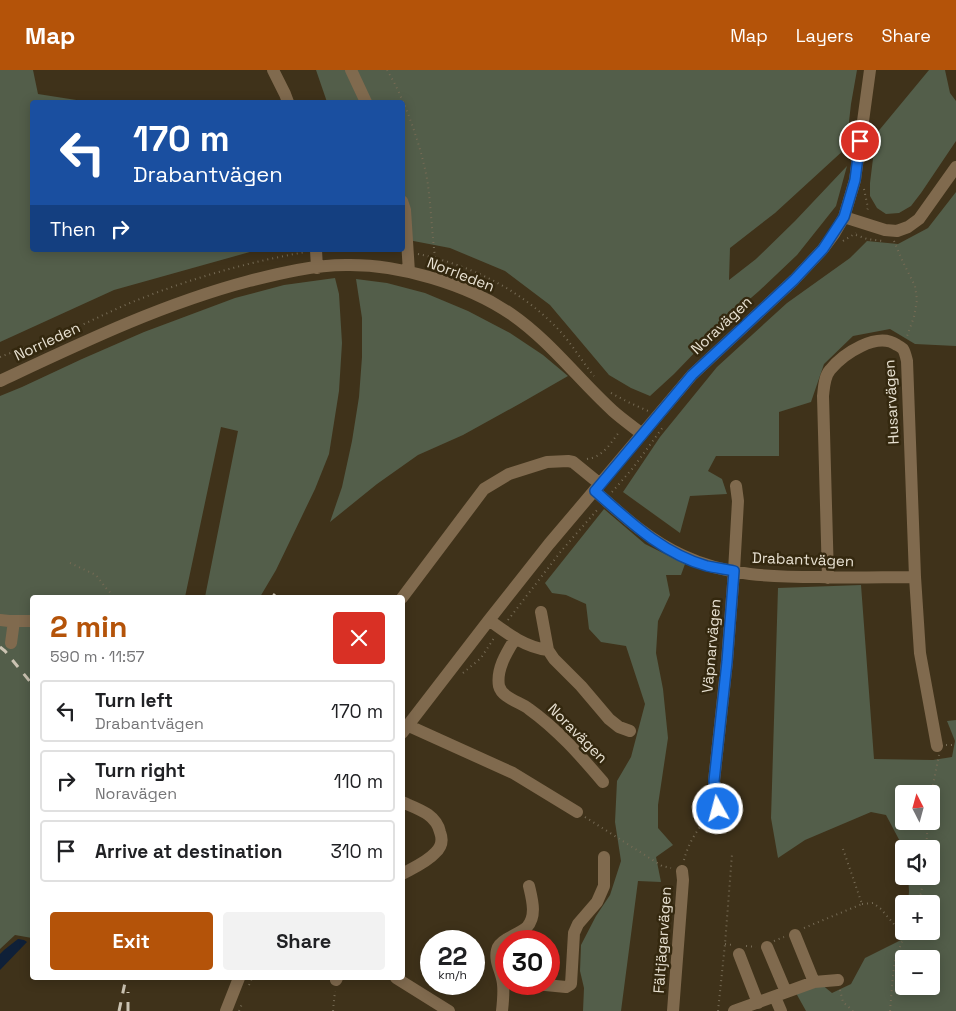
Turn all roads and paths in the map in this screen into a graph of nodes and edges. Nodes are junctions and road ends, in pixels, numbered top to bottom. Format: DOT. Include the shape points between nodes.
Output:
graph roads {
  1 [pos="273,70"];
  2 [pos="351,70"];
  3 [pos="387,70"];
  4 [pos="870,70"];
  5 [pos="287,100"];
  6 [pos="365,100"];
  7 [pos="402,100"];
  8 [pos="405,107"];
  9 [pos="956,167"];
  10 [pos="860,185"];
  11 [pos="405,210"];
  12 [pos="844,217"];
  13 [pos="862,223"];
  14 [pos="894,241"];
  15 [pos="841,242"];
  16 [pos="306,252"];
  17 [pos="316,252"];
  18 [pos="435,258"];
  19 [pos="317,268"];
  20 [pos="409,272"];
  21 [pos="903,348"];
  22 [pos="0,357"];
  23 [pos="0,381"];
  24 [pos="627,422"];
  25 [pos="666,424"];
  26 [pos="642,434"];
  27 [pos="568,461"];
  28 [pos="736,486"];
  29 [pos="597,487"];
  30 [pos="606,500"];
  31 [pos="70,563"];
  32 [pos="734,571"];
  33 [pos="915,577"];
  34 [pos="828,578"];
  35 [pos="112,595"];
  36 [pos="404,595"];
  37 [pos="540,612"];
  38 [pos="0,620"];
  39 [pos="489,620"];
  40 [pos="14,621"];
  41 [pos="30,621"];
  42 [pos="501,629"];
  43 [pos="514,639"];
  44 [pos="12,643"];
  45 [pos="548,650"];
  46 [pos="459,676"];
  47 [pos="406,730"];
  48 [pos="630,731"];
  49 [pos="936,746"];
  50 [pos="603,782"];
  51 [pos="933,785"];
  52 [pos="405,803"];
  53 [pos="718,809"];
  54 [pos="577,812"];
  55 [pos="843,849"];
  56 [pos="732,854"];
  57 [pos="604,857"];
  58 [pos="682,871"];
  59 [pos="405,872"];
  60 [pos="530,886"];
  61 [pos="862,904"];
  62 [pos="895,925"];
  63 [pos="523,930"];
  64 [pos="795,933"];
  65 [pos="902,940"];
  66 [pos="726,944"];
  67 [pos="767,945"];
  68 [pos="739,948"];
  69 [pos="238,980"];
  70 [pos="336,980"];
  71 [pos="399,980"];
  72 [pos="838,980"];
  73 [pos="814,982"];
  74 [pos="560,986"];
  75 [pos="506,995"];
  76 [pos="781,995"];
  77 [pos="752,1007"];
  78 [pos="226,1011"];
  79 [pos="333,1011"];
  80 [pos="449,1011"];
  81 [pos="502,1011"];
  82 [pos="673,1011"];
  83 [pos="718,1011"];
  84 [pos="734,1011"];
  85 [pos="781,1011"];
  86 [pos="853,1011"];
  87 [pos="890,1011"];
  1 -- 5 [label="street"];
  2 -- 6 [label="street"];
  3 -- 7 [label="path"];
  4 -- 10 [label="street, Noravägen"];
  8 -- 18 [label="path" via="428,184"];
  9 -- 13 [label="street" via="919,219 908,227 897,231 885,230"];
  10 -- 12 [label="street, Noravägen"];
  10 -- 13 [label="path" via="868,208"];
  11 -- 20 [label="street"];
  12 -- 13 [label="street"];
  12 -- 26 [label="street, Noravägen" via="823,249 692,375"];
  13 -- 15 [label="path" via="855,235"];
  14 -- 21 [label="path" via="915,286 917,300"];
  16 -- 22 [label="path" via="257,262 189,282"];
  17 -- 19 [label="street"];
  19 -- 20 [label="street, Norrleden" via="365,265"];
  19 -- 23 [label="street, Norrleden" via="237,284 156,311"];
  20 -- 24 [label="street, Norrleden" via="448,283 511,314"];
  21 -- 33 [label="street, Husarvägen" via="907,360"];
  21 -- 34 [label="street, Husarvägen" via="894,342 870,342 839,361 828,372 824,383"];
  24 -- 26 [label="street, Norrleden"];
  24 -- 27 [label="path" via="599,456"];
  25 -- 30 [label="path"];
  26 -- 29 [label="street, Noravägen"];
  27 -- 29 [label="street, Drabantvägen" via="573,462"];
  27 -- 36 [label="street" via="547,462 509,474 484,489"];
  28 -- 32 [label="street, Väpnarvägen"];
  29 -- 30 [label="street, Drabantvägen"];
  29 -- 39 [label="street, Noravägen"];
  30 -- 32 [label="street, Drabantvägen" via="642,531 682,556 706,566"];
  30 -- 42 [label="path" via="562,550"];
  31 -- 35 [label="path" via="96,575"];
  32 -- 34 [label="street, Drabantvägen"];
  32 -- 53 [label="street, Väpnarvägen" via="714,781"];
  33 -- 34 [label="street, Drabantvägen"];
  33 -- 49 [label="street, Husarvägen" via="920,654"];
  37 -- 45 [label="street"];
  38 -- 40 [label="street"];
  39 -- 42 [label="street"];
  39 -- 47 [label="street, Noravägen"];
  40 -- 41 [label="street"];
  40 -- 44 [label="street"];
  42 -- 43 [label="street"];
  42 -- 46 [label="path" via="476,663"];
  43 -- 45 [label="street"];
  43 -- 50 [label="street, Noravägen" via="503,660 499,686 504,694 544,720"];
  45 -- 48 [label="street, Noravägen" via="609,719"];
  47 -- 54 [label="street" via="512,773"];
  49 -- 51 [label="path" via="939,753"];
  52 -- 59 [label="street" via="433,817 439,825 442,844 428,860"];
  53 -- 58 [label="path" via="694,836"];
  54 -- 58 [label="path" via="662,866"];
  55 -- 61 [label="path"];
  56 -- 66 [label="path"];
  57 -- 74 [label="street" via="604,886 598,902 574,933 571,984"];
  58 -- 82 [label="street, Fältjägarvägen"];
  60 -- 63 [label="street" via="532,920"];
  61 -- 62 [label="path" via="873,903"];
  61 -- 64 [label="path"];
  64 -- 67 [label="path"];
  64 -- 73 [label="street"];
  65 -- 87 [label="path" via="895,960"];
  66 -- 68 [label="path"];
  66 -- 83 [label="path"];
  67 -- 68 [label="path"];
  67 -- 76 [label="street"];
  68 -- 77 [label="street"];
  69 -- 78 [label="street"];
  70 -- 79 [label="path"];
  71 -- 80 [label="street"];
  72 -- 73 [label="street"];
  72 -- 86 [label="path" via="844,1002"];
  73 -- 76 [label="street"];
  75 -- 81 [label="street"];
  76 -- 77 [label="street"];
  76 -- 85 [label="street"];
  77 -- 84 [label="street"];
}
